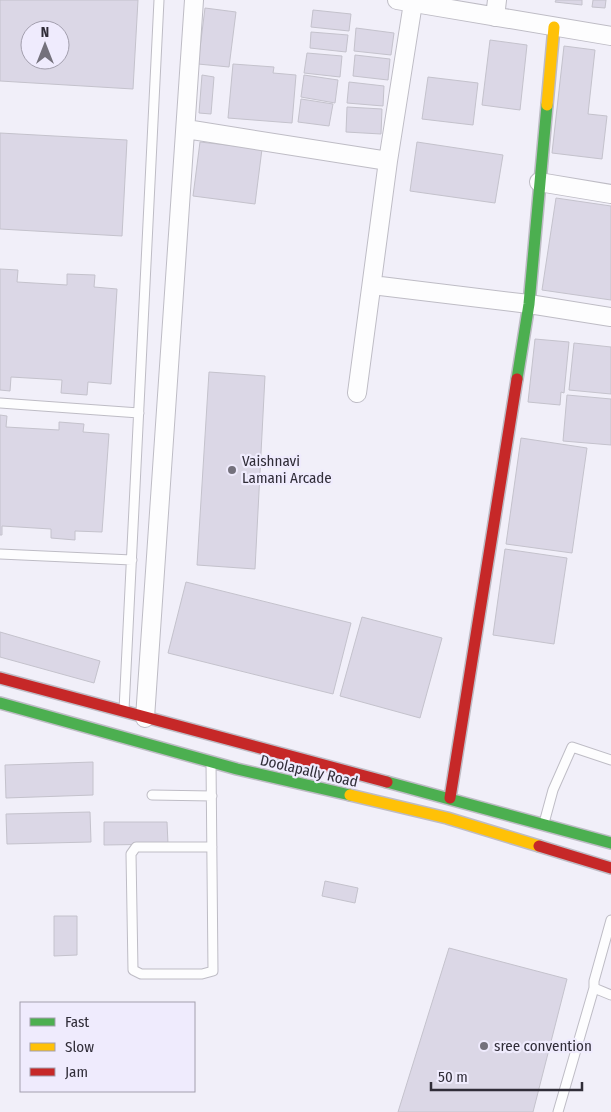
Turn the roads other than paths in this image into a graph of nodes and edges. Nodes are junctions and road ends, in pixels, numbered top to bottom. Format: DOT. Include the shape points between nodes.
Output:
graph roads {
  1 [pos="159,0"];
  2 [pos="194,0"];
  3 [pos="405,1"];
  4 [pos="496,8"];
  5 [pos="554,27"];
  6 [pos="611,36"];
  7 [pos="186,129"];
  8 [pos="388,161"];
  9 [pos="539,182"];
  10 [pos="611,194"];
  11 [pos="372,285"];
  12 [pos="529,304"];
  13 [pos="611,317"];
  14 [pos="357,393"];
  15 [pos="0,403"];
  16 [pos="139,413"];
  17 [pos="0,554"];
  18 [pos="132,560"];
  19 [pos="0,678"];
  20 [pos="0,704"];
  21 [pos="124,713"];
  22 [pos="144,718"];
  23 [pos="611,760"];
  24 [pos="211,762"];
  25 [pos="152,795"];
  26 [pos="212,796"];
  27 [pos="450,798"];
  28 [pos="544,824"];
  29 [pos="611,842"];
  30 [pos="212,846"];
  31 [pos="611,868"];
  32 [pos="611,920"];
  33 [pos="594,988"];
  34 [pos="611,995"];
  35 [pos="558,1112"];
  1 -- 16 [label="lane"];
  2 -- 7 [label="street"];
  3 -- 4 [label="street"];
  3 -- 8 [label="street"];
  4 -- 5 [label="street"];
  5 -- 6 [label="street"];
  5 -- 9 [label="main road"];
  7 -- 8 [label="street"];
  7 -- 22 [label="street"];
  8 -- 11 [label="street"];
  9 -- 10 [label="street"];
  9 -- 12 [label="main road"];
  11 -- 12 [label="street"];
  11 -- 14 [label="street"];
  12 -- 13 [label="street"];
  12 -- 27 [label="main road"];
  15 -- 16 [label="lane"];
  16 -- 18 [label="lane"];
  17 -- 18 [label="lane"];
  18 -- 21 [label="lane"];
  19 -- 21 [label="main road, Doolapally Road"];
  20 -- 24 [label="main road, Doolapally Road"];
  21 -- 22 [label="main road, Doolapally Road"];
  22 -- 27 [label="main road, Doolapally Road"];
  23 -- 28 [label="lane" via="572,747 553,790"];
  24 -- 26 [label="lane"];
  24 -- 31 [label="main road, Doolapally Road" via="447,818"];
  25 -- 26 [label="lane"];
  26 -- 30 [label="lane"];
  27 -- 28 [label="main road, Doolapally Road"];
  28 -- 29 [label="main road, Doolapally Road"];
  30 -- 30 [label="lane" via="213,971 202,974 141,974 133,970 131,854 136,847"];
  32 -- 33 [label="lane"];
  33 -- 34 [label="lane"];
  33 -- 35 [label="lane"];
}
